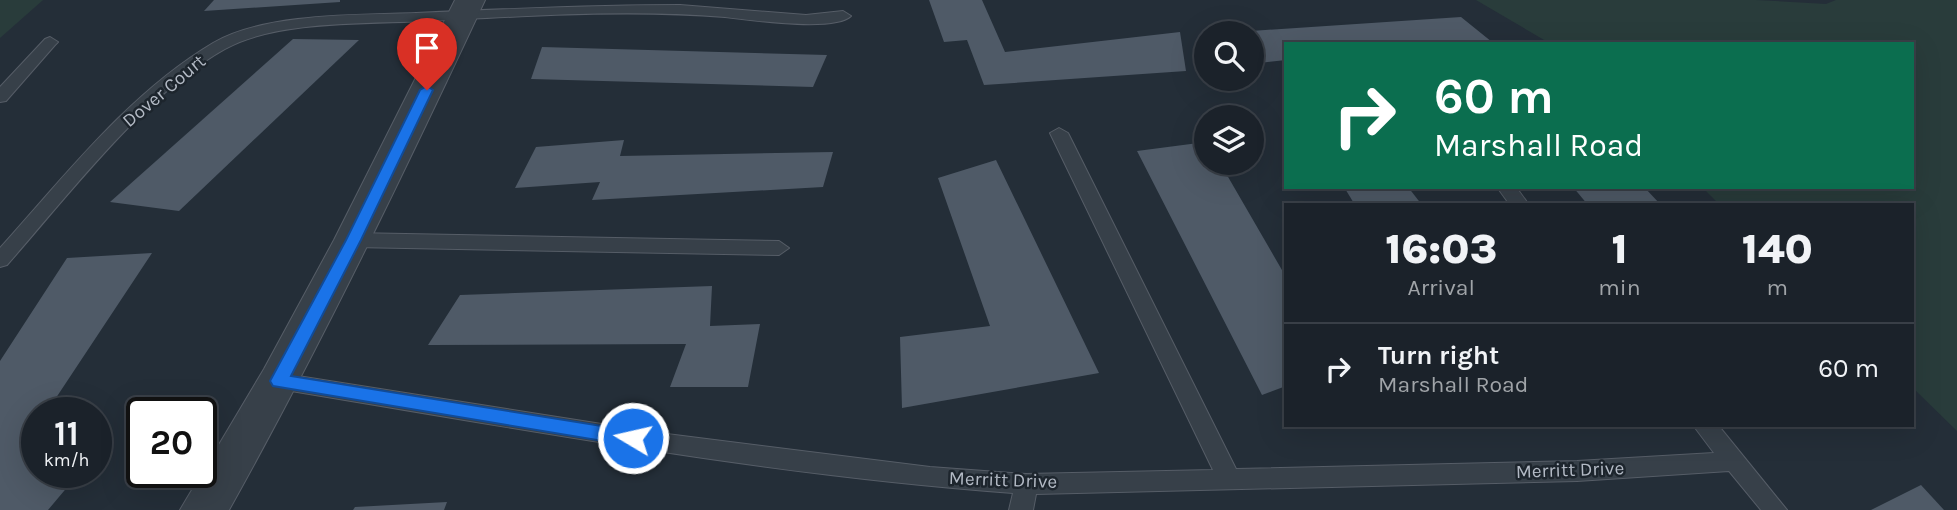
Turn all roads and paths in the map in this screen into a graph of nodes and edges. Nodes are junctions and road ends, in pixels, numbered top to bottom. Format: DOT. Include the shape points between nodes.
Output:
graph roads {
  1 [pos="467,8"];
  2 [pos="843,16"];
  3 [pos="50,42"];
  4 [pos="0,97"];
  5 [pos="1059,133"];
  6 [pos="1508,189"];
  7 [pos="1518,203"];
  8 [pos="354,240"];
  9 [pos="779,248"];
  10 [pos="0,260"];
  11 [pos="279,381"];
  12 [pos="1706,427"];
  13 [pos="1734,461"];
  14 [pos="1228,479"];
  15 [pos="1026,484"];
  16 [pos="204,510"];
  17 [pos="1021,510"];
  18 [pos="1775,510"];
  1 -- 2 [label="lane, Dover Court" via="680,9 806,20"];
  1 -- 8 [label="street"];
  1 -- 10 [label="lane, Dover Court" via="309,22 251,34 220,46 173,79 110,137"];
  3 -- 4 [label="lane"];
  5 -- 14 [label="lane"];
  6 -- 7 [label="lane"];
  8 -- 9 [label="lane"];
  8 -- 11 [label="street"];
  11 -- 15 [label="lane, Merritt Drive" via="659,442 930,477"];
  11 -- 16 [label="street"];
  12 -- 13 [label="lane"];
  13 -- 14 [label="lane, Merritt Drive" via="1577,471"];
  13 -- 18 [label="lane"];
  14 -- 15 [label="lane, Merritt Drive"];
  15 -- 17 [label="lane"];
}
